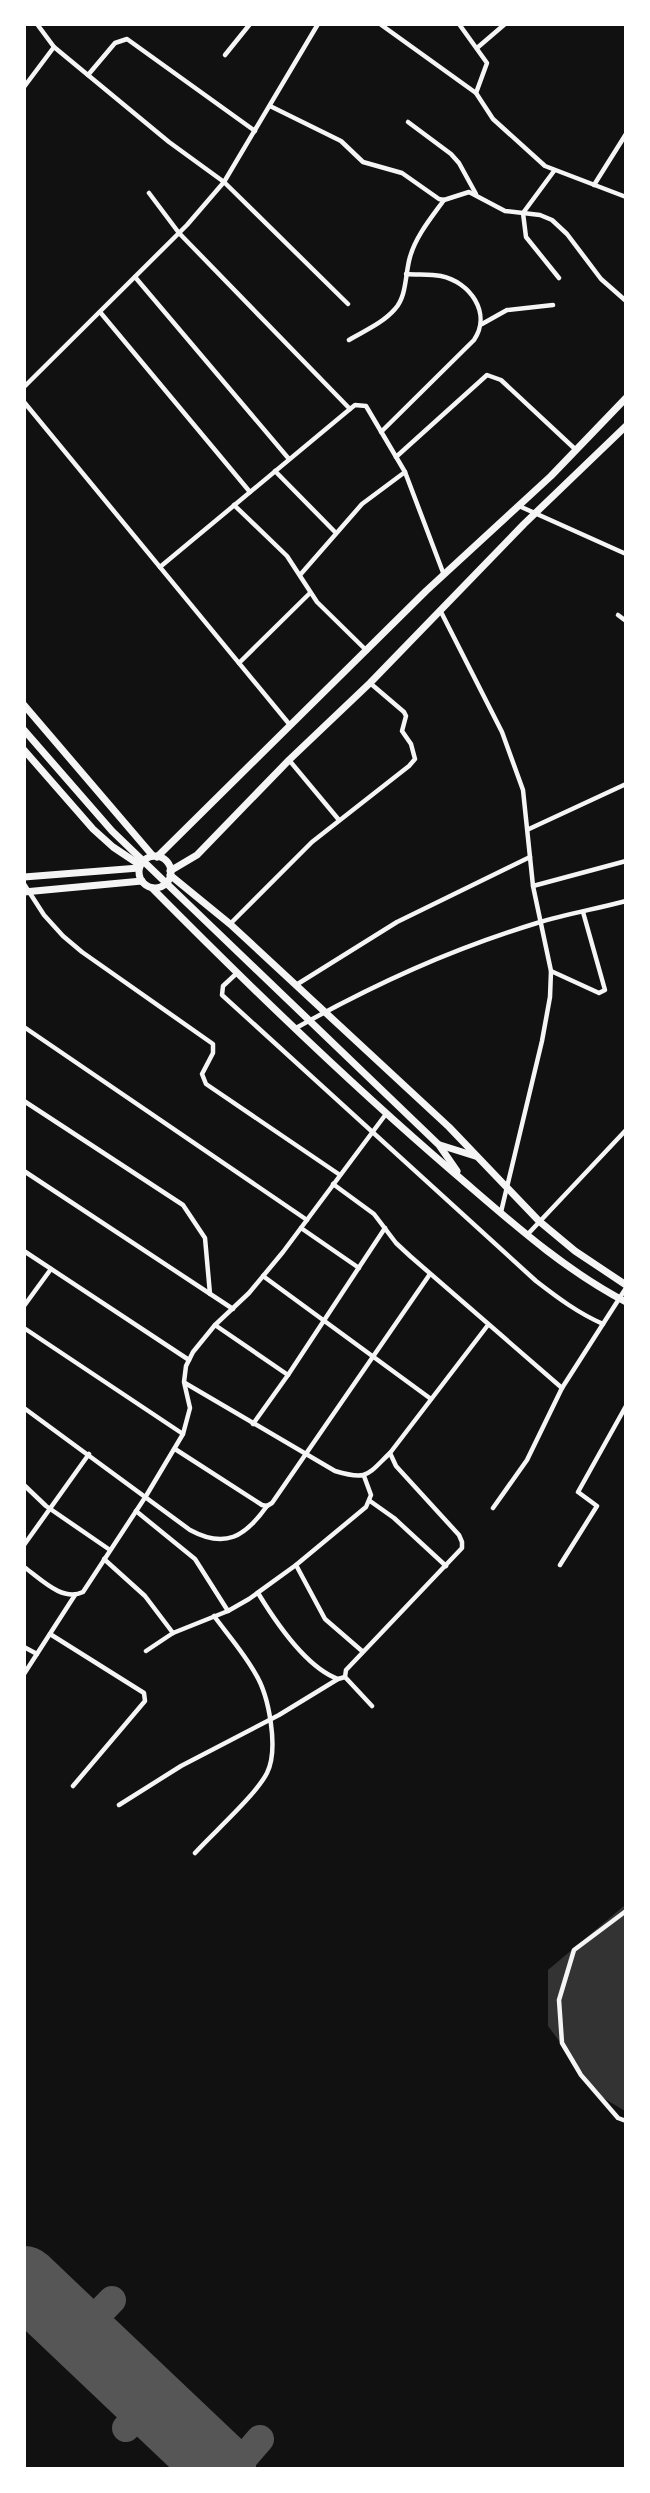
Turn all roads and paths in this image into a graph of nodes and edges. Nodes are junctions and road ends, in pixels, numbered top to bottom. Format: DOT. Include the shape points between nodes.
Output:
graph roads {
  1 [pos="37,24"];
  2 [pos="250,24"];
  3 [pos="318,24"];
  4 [pos="380,24"];
  5 [pos="458,24"];
  6 [pos="505,24"];
  7 [pos="54,47"];
  8 [pos="477,48"];
  9 [pos="225,55"];
  10 [pos="88,75"];
  11 [pos="24,87"];
  12 [pos="476,93"];
  13 [pos="270,106"];
  14 [pos="408,122"];
  15 [pos="255,131"];
  16 [pos="625,134"];
  17 [pos="554,171"];
  18 [pos="225,183"];
  19 [pos="594,185"];
  20 [pos="149,193"];
  21 [pos="477,195"];
  22 [pos="625,197"];
  23 [pos="444,200"];
  24 [pos="523,213"];
  25 [pos="179,233"];
  26 [pos="407,274"];
  27 [pos="135,277"];
  28 [pos="559,278"];
  29 [pos="625,301"];
  30 [pos="348,304"];
  31 [pos="553,305"];
  32 [pos="100,312"];
  33 [pos="482,324"];
  34 [pos="349,340"];
  35 [pos="24,387"];
  36 [pos="625,398"];
  37 [pos="24,402"];
  38 [pos="349,409"];
  39 [pos="625,426"];
  40 [pos="381,432"];
  41 [pos="575,449"];
  42 [pos="396,457"];
  43 [pos="289,459"];
  44 [pos="275,471"];
  45 [pos="405,472"];
  46 [pos="250,492"];
  47 [pos="234,505"];
  48 [pos="519,506"];
  49 [pos="535,515"];
  50 [pos="335,532"];
  51 [pos="625,554"];
  52 [pos="160,567"];
  53 [pos="300,575"];
  54 [pos="444,575"];
  55 [pos="310,593"];
  56 [pos="440,610"];
  57 [pos="618,615"];
  58 [pos="625,621"];
  59 [pos="367,651"];
  60 [pos="239,663"];
  61 [pos="370,683"];
  62 [pos="24,705"];
  63 [pos="290,726"];
  64 [pos="24,730"];
  65 [pos="24,750"];
  66 [pos="289,760"];
  67 [pos="625,784"];
  68 [pos="339,820"];
  69 [pos="528,829"];
  70 [pos="155,857"];
  71 [pos="530,857"];
  72 [pos="625,861"];
  73 [pos="140,867"];
  74 [pos="170,873"];
  75 [pos="24,877"];
  76 [pos="142,881"];
  77 [pos="24,884"];
  78 [pos="533,886"];
  79 [pos="152,888"];
  80 [pos="27,892"];
  81 [pos="625,901"];
  82 [pos="583,912"];
  83 [pos="539,922"];
  84 [pos="230,925"];
  85 [pos="551,971"];
  86 [pos="237,972"];
  87 [pos="296,985"];
  88 [pos="324,1013"];
  89 [pos="24,1027"];
  90 [pos="296,1028"];
  91 [pos="24,1101"];
  92 [pos="386,1114"];
  93 [pos="625,1129"];
  94 [pos="371,1132"];
  95 [pos="437,1143"];
  96 [pos="478,1157"];
  97 [pos="24,1171"];
  98 [pos="340,1175"];
  99 [pos="462,1180"];
  100 [pos="333,1184"];
  101 [pos="508,1188"];
  102 [pos="501,1213"];
  103 [pos="307,1220"];
  104 [pos="539,1221"];
  105 [pos="301,1228"];
  106 [pos="385,1228"];
  107 [pos="527,1235"];
  108 [pos="24,1251"];
  109 [pos="359,1268"];
  110 [pos="51,1269"];
  111 [pos="430,1274"];
  112 [pos="263,1276"];
  113 [pos="625,1287"];
  114 [pos="210,1294"];
  115 [pos="622,1301"];
  116 [pos="24,1306"];
  117 [pos="233,1308"];
  118 [pos="325,1319"];
  119 [pos="603,1324"];
  120 [pos="215,1325"];
  121 [pos="488,1325"];
  122 [pos="24,1328"];
  123 [pos="374,1357"];
  124 [pos="189,1360"];
  125 [pos="288,1375"];
  126 [pos="184,1382"];
  127 [pos="562,1388"];
  128 [pos="431,1399"];
  129 [pos="625,1406"];
  130 [pos="24,1408"];
  131 [pos="253,1424"];
  132 [pos="183,1434"];
  133 [pos="175,1449"];
  134 [pos="390,1453"];
  135 [pos="89,1454"];
  136 [pos="305,1455"];
  137 [pos="364,1476"];
  138 [pos="24,1485"];
  139 [pos="146,1496"];
  140 [pos="370,1501"];
  141 [pos="267,1506"];
  142 [pos="494,1508"];
  143 [pos="50,1509"];
  144 [pos="136,1511"];
  145 [pos="24,1545"];
  146 [pos="110,1550"];
  147 [pos="104,1559"];
  148 [pos="296,1565"];
  149 [pos="560,1565"];
  150 [pos="446,1566"];
  151 [pos="24,1567"];
  152 [pos="258,1593"];
  153 [pos="75,1595"];
  154 [pos="228,1611"];
  155 [pos="214,1616"];
  156 [pos="173,1633"];
  157 [pos="50,1634"];
  158 [pos="24,1647"];
  159 [pos="146,1651"];
  160 [pos="362,1651"];
  161 [pos="37,1654"];
  162 [pos="24,1674"];
  163 [pos="345,1677"];
  164 [pos="338,1679"];
  165 [pos="372,1706"];
  166 [pos="270,1720"];
  167 [pos="73,1786"];
  168 [pos="118,1805"];
  169 [pos="195,1853"];
  170 [pos="625,1911"];
  171 [pos="625,2121"];
  1 -- 7 [label="street"];
  2 -- 9 [label="street"];
  3 -- 13 [label="street"];
  4 -- 12 [label="street"];
  5 -- 8 [label="street"];
  6 -- 8 [label="street"];
  7 -- 10 [label="street"];
  7 -- 11 [label="street"];
  8 -- 12 [label="street" via="487,63"];
  10 -- 15 [label="street" via="115,43 127,39"];
  10 -- 18 [label="street"];
  12 -- 17 [label="street" via="493,119"];
  13 -- 15 [label="street"];
  13 -- 23 [label="street" via="341,141 363,162 402,173"];
  14 -- 21 [label="street" via="459,163"];
  15 -- 18 [label="street"];
  16 -- 19 [label="street"];
  17 -- 19 [label="street"];
  17 -- 24 [label="street"];
  18 -- 25 [label="street"];
  18 -- 30 [label="street"];
  19 -- 22 [label="street"];
  20 -- 25 [label="street"];
  21 -- 23 [label="street" via="469,192"];
  21 -- 24 [label="street" via="505,211"];
  23 -- 26 [label="street" via="415,245"];
  24 -- 28 [label="street" via="526,237"];
  24 -- 29 [label="street" via="540,215 558,225"];
  25 -- 27 [label="street"];
  25 -- 38 [label="street"];
  26 -- 33 [label="street" via="439,275 464,287 480,310"];
  26 -- 34 [label="street" via="396,308"];
  27 -- 32 [label="street"];
  27 -- 43 [label="street"];
  31 -- 33 [label="street" via="507,310"];
  32 -- 35 [label="street"];
  32 -- 46 [label="street"];
  33 -- 40 [label="street" via="474,340"];
  36 -- 41 [label="main road"];
  37 -- 52 [label="street"];
  38 -- 40 [label="street" via="366,406"];
  38 -- 43 [label="street"];
  39 -- 49 [label="main road"];
  40 -- 42 [label="street"];
  41 -- 42 [label="street" via="501,380 487,376"];
  41 -- 48 [label="main road"];
  42 -- 45 [label="street"];
  43 -- 44 [label="street"];
  44 -- 46 [label="street"];
  44 -- 50 [label="street"];
  45 -- 50 [label="street" via="362,504"];
  45 -- 54 [label="street"];
  46 -- 47 [label="street"];
  47 -- 52 [label="street"];
  47 -- 53 [label="street" via="287,556"];
  48 -- 49 [label="street"];
  48 -- 54 [label="main road"];
  49 -- 51 [label="street"];
  49 -- 56 [label="main road"];
  50 -- 53 [label="street"];
  52 -- 60 [label="street"];
  53 -- 55 [label="street"];
  54 -- 59 [label="main road"];
  55 -- 59 [label="street"];
  55 -- 60 [label="street"];
  56 -- 61 [label="main road"];
  56 -- 69 [label="street" via="502,732 523,790"];
  57 -- 58 [label="street"];
  59 -- 63 [label="main road"];
  60 -- 63 [label="street"];
  61 -- 66 [label="main road"];
  61 -- 68 [label="street" via="404,712 401,727 415,759"];
  62 -- 70 [label="main road"];
  63 -- 70 [label="main road"];
  64 -- 95 [label="main road" via="112,831"];
  65 -- 73 [label="main road" via="93,829"];
  66 -- 68 [label="street"];
  66 -- 74 [label="main road" via="197,855"];
  67 -- 69 [label="street"];
  68 -- 84 [label="street"];
  69 -- 71 [label="street"];
  70 -- 73 [label="main road"];
  70 -- 74 [label="main road" via="165,860"];
  71 -- 78 [label="street"];
  71 -- 87 [label="street" via="397,922"];
  72 -- 78 [label="street"];
  73 -- 75 [label="main road"];
  73 -- 76 [label="main road"];
  74 -- 79 [label="main road" via="164,885"];
  74 -- 84 [label="main road"];
  76 -- 79 [label="main road"];
  76 -- 80 [label="main road"];
  77 -- 80 [label="street"];
  78 -- 83 [label="street"];
  79 -- 86 [label="main road"];
  80 -- 98 [label="street" via="82,952 213,1044 202,1074 206,1084"];
  81 -- 82 [label="street"];
  82 -- 83 [label="street"];
  82 -- 85 [label="street" via="605,990 600,993"];
  83 -- 85 [label="street"];
  83 -- 88 [label="street" via="405,972"];
  84 -- 87 [label="main road"];
  85 -- 101 [label="street" via="542,1041"];
  86 -- 90 [label="main road"];
  86 -- 94 [label="street" via="223,986 222,995"];
  87 -- 88 [label="main road"];
  88 -- 90 [label="street"];
  88 -- 96 [label="main road"];
  89 -- 103 [label="street"];
  90 -- 92 [label="main road"];
  91 -- 114 [label="street" via="183,1205 205,1238"];
  92 -- 94 [label="street"];
  92 -- 99 [label="main road"];
  93 -- 104 [label="street"];
  94 -- 98 [label="street"];
  94 -- 119 [label="street" via="537,1281 564,1303"];
  95 -- 96 [label="main road"];
  95 -- 99 [label="main road"];
  96 -- 101 [label="main road"];
  97 -- 114 [label="street"];
  98 -- 100 [label="street"];
  99 -- 102 [label="main road"];
  100 -- 103 [label="street"];
  100 -- 106 [label="street" via="374,1214"];
  101 -- 102 [label="street"];
  101 -- 104 [label="main road"];
  102 -- 107 [label="main road"];
  103 -- 105 [label="street"];
  104 -- 107 [label="street"];
  104 -- 113 [label="main road"];
  105 -- 109 [label="street"];
  105 -- 112 [label="street"];
  106 -- 109 [label="street"];
  106 -- 111 [label="street"];
  107 -- 115 [label="main road"];
  108 -- 110 [label="street"];
  109 -- 118 [label="street"];
  110 -- 116 [label="street"];
  110 -- 124 [label="street"];
  111 -- 121 [label="street"];
  111 -- 123 [label="street"];
  112 -- 117 [label="street"];
  112 -- 118 [label="street"];
  113 -- 115 [label="street"];
  114 -- 117 [label="street"];
  115 -- 119 [label="street"];
  117 -- 120 [label="street"];
  118 -- 123 [label="street"];
  118 -- 125 [label="street"];
  119 -- 127 [label="street"];
  120 -- 124 [label="street"];
  120 -- 125 [label="street"];
  121 -- 127 [label="street"];
  121 -- 128 [label="street"];
  122 -- 132 [label="street"];
  123 -- 128 [label="street"];
  123 -- 136 [label="street"];
  124 -- 126 [label="street"];
  125 -- 131 [label="street"];
  126 -- 131 [label="street"];
  126 -- 132 [label="street" via="190,1408"];
  127 -- 142 [label="street" via="527,1460"];
  128 -- 134 [label="street"];
  129 -- 149 [label="street" via="578,1492 597,1506"];
  130 -- 135 [label="street"];
  131 -- 136 [label="street"];
  132 -- 133 [label="street"];
  133 -- 139 [label="street"];
  133 -- 141 [label="street"];
  134 -- 137 [label="street"];
  134 -- 150 [label="street" via="396,1466 462,1542"];
  135 -- 139 [label="street"];
  135 -- 143 [label="street"];
  136 -- 137 [label="street" via="335,1471"];
  136 -- 141 [label="street"];
  137 -- 140 [label="street"];
  138 -- 143 [label="street"];
  139 -- 141 [label="street" via="190,1530 219,1540 246,1530"];
  139 -- 144 [label="street"];
  140 -- 148 [label="street"];
  140 -- 150 [label="street"];
  143 -- 145 [label="street"];
  143 -- 146 [label="street"];
  144 -- 146 [label="street"];
  144 -- 154 [label="street" via="195,1559"];
  146 -- 147 [label="street"];
  147 -- 153 [label="street" via="83,1591"];
  147 -- 156 [label="street" via="145,1596"];
  148 -- 152 [label="street"];
  148 -- 160 [label="street" via="325,1619"];
  150 -- 160 [label="street"];
  151 -- 153 [label="street" via="66,1595"];
  152 -- 154 [label="street"];
  152 -- 164 [label="street" via="294,1643 320,1669"];
  153 -- 157 [label="street"];
  154 -- 155 [label="street"];
  155 -- 156 [label="street"];
  155 -- 166 [label="street" via="256,1673"];
  156 -- 159 [label="street"];
  157 -- 161 [label="street"];
  157 -- 167 [label="street" via="145,1697"];
  158 -- 161 [label="street"];
  160 -- 163 [label="street"];
  161 -- 162 [label="street"];
  163 -- 164 [label="street"];
  163 -- 165 [label="street"];
  164 -- 166 [label="street"];
  166 -- 168 [label="street"];
  166 -- 169 [label="street" via="268,1770"];
  170 -- 171 [label="street" via="574,1951 559,2000 562,2043 581,2075"];
}
